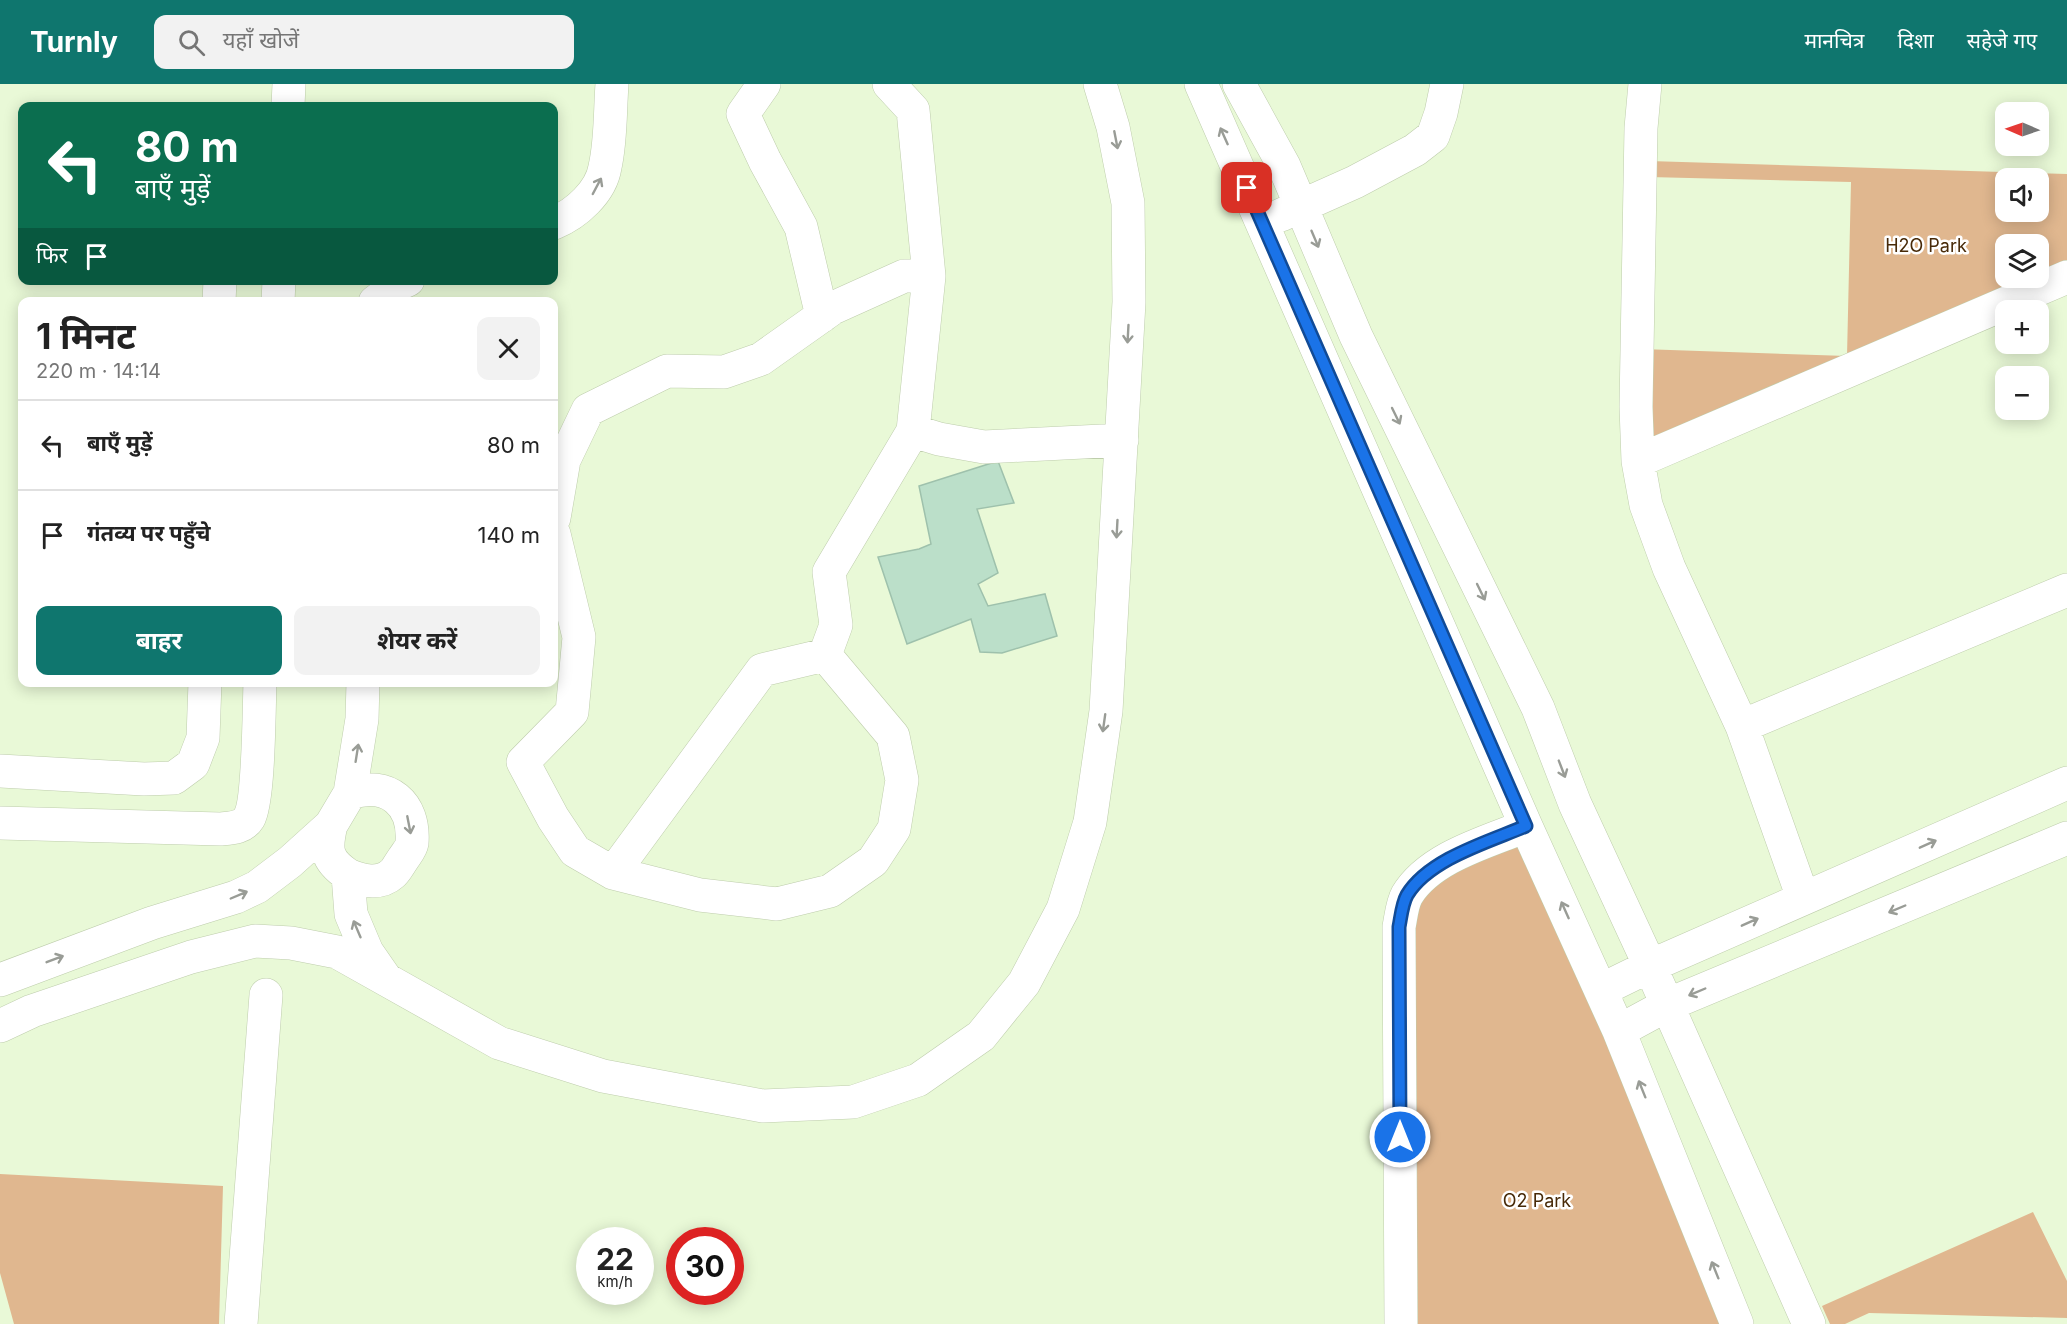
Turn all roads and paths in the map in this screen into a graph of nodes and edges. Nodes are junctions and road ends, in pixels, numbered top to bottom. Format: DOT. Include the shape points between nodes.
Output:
graph roads {
  1 [pos="289,84"];
  2 [pos="612,84"];
  3 [pos="764,84"];
  4 [pos="888,84"];
  5 [pos="1100,84"];
  6 [pos="1201,84"];
  7 [pos="1239,84"];
  8 [pos="1447,84"];
  9 [pos="1645,84"];
  10 [pos="288,102"];
  11 [pos="1301,206"];
  12 [pos="558,221"];
  13 [pos="1263,223"];
  14 [pos="929,276"];
  15 [pos="2067,276"];
  16 [pos="398,285"];
  17 [pos="382,297"];
  18 [pos="822,316"];
  19 [pos="913,431"];
  20 [pos="1122,440"];
  21 [pos="1638,461"];
  22 [pos="558,495"];
  23 [pos="558,550"];
  24 [pos="2067,590"];
  25 [pos="825,655"];
  26 [pos="205,687"];
  27 [pos="260,687"];
  28 [pos="363,687"];
  29 [pos="1742,726"];
  30 [pos="0,771"];
  31 [pos="2067,783"];
  32 [pos="350,793"];
  33 [pos="1988,818"];
  34 [pos="0,823"];
  35 [pos="331,825"];
  36 [pos="1526,826"];
  37 [pos="2067,838"];
  38 [pos="2006,864"];
  39 [pos="613,873"];
  40 [pos="348,875"];
  41 [pos="1803,898"];
  42 [pos="1718,936"];
  43 [pos="100,942"];
  44 [pos="1650,966"];
  45 [pos="1733,977"];
  46 [pos="0,980"];
  47 [pos="386,980"];
  48 [pos="115,983"];
  49 [pos="1601,990"];
  50 [pos="266,995"];
  51 [pos="1667,1005"];
  52 [pos="2,1019"];
  53 [pos="1619,1031"];
  54 [pos="241,1324"];
  55 [pos="1401,1324"];
  56 [pos="1737,1324"];
  57 [pos="1809,1324"];
  1 -- 10 [label="street"];
  12 -- 2 [label="street, one-way" via="590,199 605,170"];
  3 -- 18 [label="street" via="743,114 801,227"];
  4 -- 14 [label="street" via="914,110"];
  5 -- 20 [label="street, one-way" via="1128,203 1129,302"];
  13 -- 6 [label="street, one-way"];
  7 -- 11 [label="street"];
  8 -- 11 [label="street" via="1433,136 1416,150"];
  9 -- 21 [label="street" via="1641,128"];
  11 -- 13 [label="street"];
  11 -- 44 [label="street, one-way" via="1356,336 1538,708 1575,804"];
  13 -- 36 [label="street"];
  14 -- 18 [label="street" via="904,276"];
  14 -- 19 [label="street"];
  15 -- 21 [label="street"];
  16 -- 17 [label="street"];
  18 -- 22 [label="street" via="761,359 724,372 667,371 588,410 564,460"];
  19 -- 20 [label="street" via="984,447"];
  19 -- 25 [label="street" via="830,572 836,625"];
  20 -- 47 [label="street, one-way" via="1106,711 1090,822 1063,909 1024,983 981,1036 918,1080 853,1102 763,1106 603,1076 499,1043"];
  21 -- 29 [label="street" via="1646,505 1669,568"];
  23 -- 39 [label="street" via="579,637 572,712 524,762 575,851"];
  24 -- 29 [label="street"];
  25 -- 39 [label="street" via="762,670"];
  25 -- 39 [label="street" via="893,736 902,780 894,828 873,861 830,891 777,904 700,895"];
  26 -- 30 [label="street" via="203,738 193,764 174,778"];
  27 -- 34 [label="street" via="254,797 249,818 238,827"];
  32 -- 28 [label="street, one-way"];
  29 -- 41 [label="street"];
  31 -- 33 [label="street"];
  32 -- 35 [label="street"];
  32 -- 40 [label="street, one-way" via="364,789 388,792 405,806 412,845 392,875 371,882"];
  33 -- 38 [label="street"];
  41 -- 33 [label="street, one-way"];
  35 -- 40 [label="street" via="326,846 333,865"];
  43 -- 35 [label="street, one-way" via="257,887"];
  49 -- 36 [label="street, one-way"];
  36 -- 55 [label="street" via="1440,862 1406,897 1399,927"];
  37 -- 38 [label="street"];
  38 -- 45 [label="street, one-way"];
  47 -- 40 [label="street, one-way" via="367,952 351,914"];
  42 -- 41 [label="street, one-way"];
  42 -- 44 [label="street"];
  42 -- 45 [label="street"];
  46 -- 43 [label="street, one-way"];
  43 -- 48 [label="street"];
  44 -- 49 [label="street"];
  44 -- 51 [label="street"];
  45 -- 51 [label="street, one-way"];
  47 -- 48 [label="street" via="337,952 255,941 191,957"];
  48 -- 52 [label="street"];
  49 -- 53 [label="street"];
  50 -- 54 [label="street"];
  51 -- 53 [label="street"];
  51 -- 57 [label="street"];
  56 -- 53 [label="street, one-way"];
}
